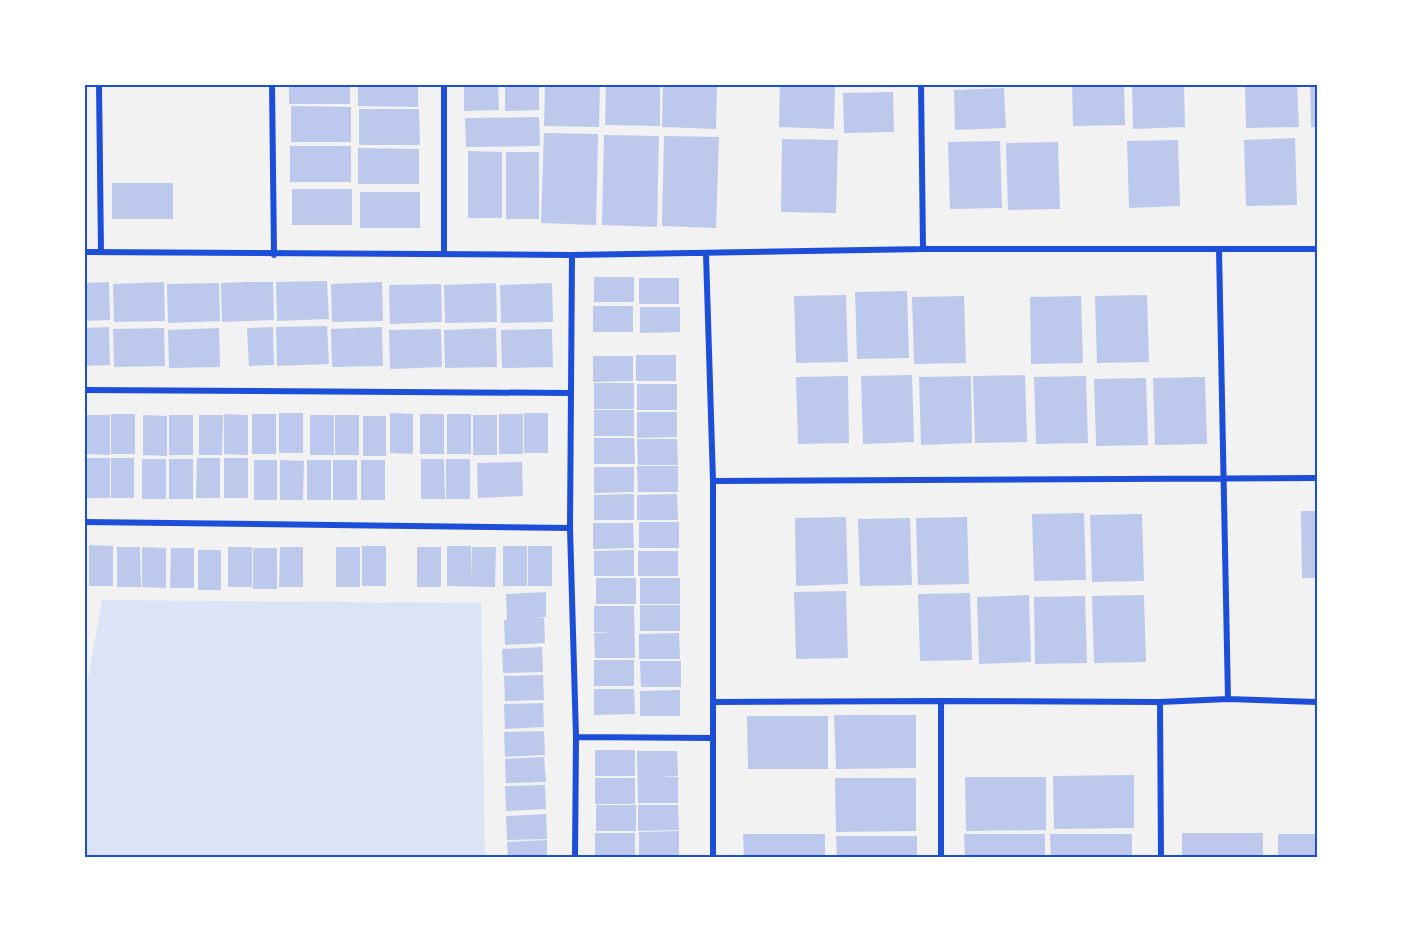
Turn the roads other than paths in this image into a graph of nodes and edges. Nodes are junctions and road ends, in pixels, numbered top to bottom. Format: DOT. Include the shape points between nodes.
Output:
graph roads {
  1 [pos="99,84"];
  2 [pos="272,84"];
  3 [pos="444,84"];
  4 [pos="921,84"];
  5 [pos="923,249"];
  6 [pos="1219,249"];
  7 [pos="1317,249"];
  8 [pos="84,252"];
  9 [pos="101,252"];
  10 [pos="444,254"];
  11 [pos="706,254"];
  12 [pos="274,255"];
  13 [pos="572,255"];
  14 [pos="84,390"];
  15 [pos="570,393"];
  16 [pos="1223,478"];
  17 [pos="1317,478"];
  18 [pos="713,481"];
  19 [pos="84,522"];
  20 [pos="570,528"];
  21 [pos="1228,699"];
  22 [pos="941,701"];
  23 [pos="712,702"];
  24 [pos="1160,702"];
  25 [pos="1317,702"];
  26 [pos="576,737"];
  27 [pos="713,738"];
  28 [pos="575,858"];
  29 [pos="713,858"];
  30 [pos="941,858"];
  31 [pos="1161,858"];
  1 -- 9 [label="street"];
  2 -- 12 [label="street"];
  3 -- 10 [label="street"];
  4 -- 5 [label="street"];
  5 -- 6 [label="street"];
  5 -- 11 [label="street"];
  6 -- 7 [label="street"];
  6 -- 16 [label="street"];
  8 -- 9 [label="street"];
  9 -- 12 [label="street"];
  10 -- 12 [label="street"];
  10 -- 13 [label="street"];
  11 -- 13 [label="street"];
  11 -- 18 [label="street"];
  13 -- 15 [label="street"];
  14 -- 15 [label="street"];
  15 -- 20 [label="street"];
  16 -- 17 [label="street"];
  16 -- 18 [label="street"];
  16 -- 21 [label="street"];
  18 -- 23 [label="street"];
  19 -- 20 [label="street"];
  20 -- 26 [label="street"];
  21 -- 24 [label="street"];
  21 -- 25 [label="street"];
  22 -- 23 [label="street"];
  22 -- 24 [label="street"];
  22 -- 30 [label="street"];
  23 -- 27 [label="street"];
  24 -- 31 [label="street"];
  26 -- 27 [label="street"];
  26 -- 28 [label="street"];
  27 -- 29 [label="street"];
}
